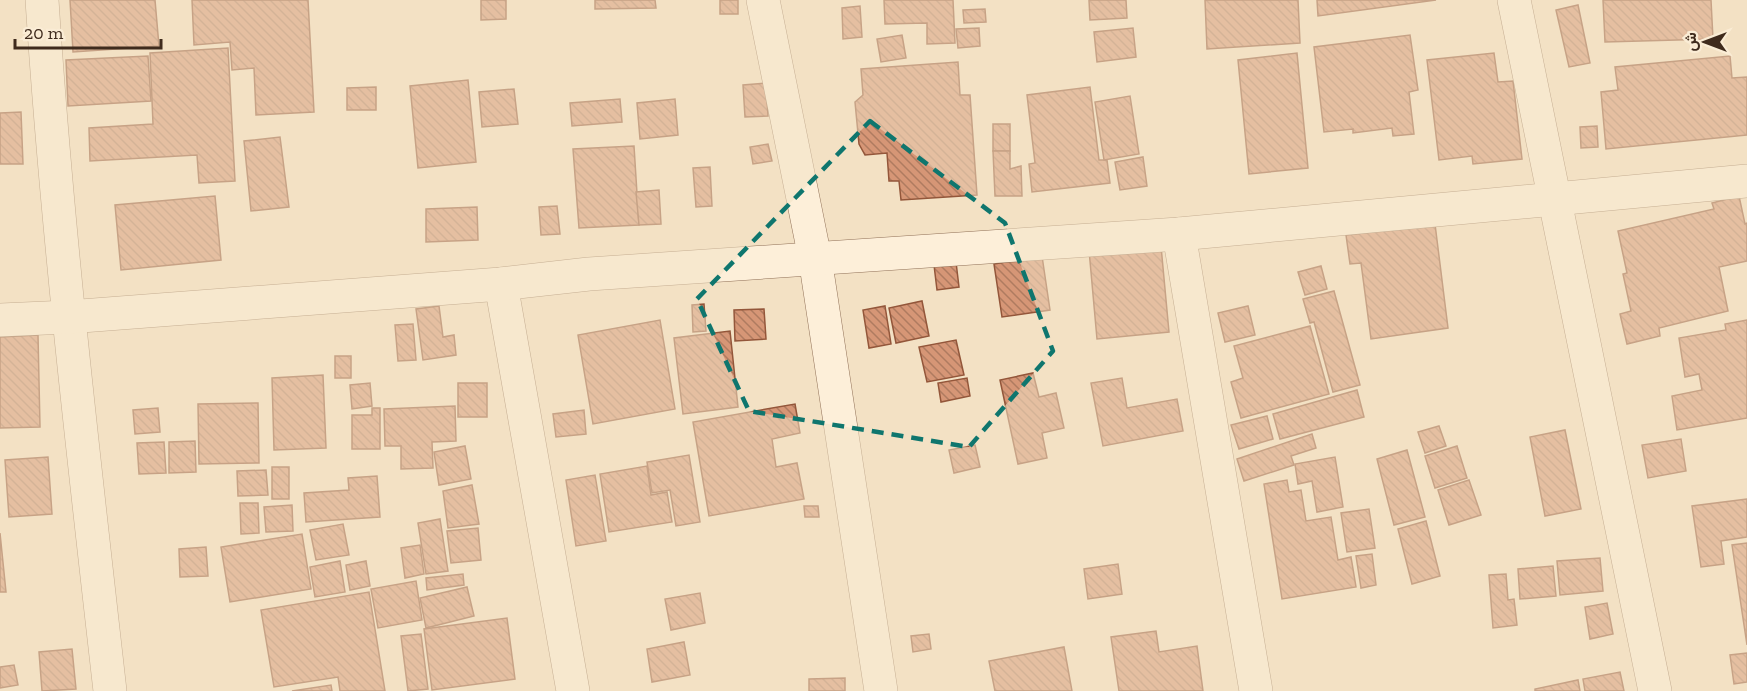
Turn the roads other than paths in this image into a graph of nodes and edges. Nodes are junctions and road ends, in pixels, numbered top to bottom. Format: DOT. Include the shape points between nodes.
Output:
graph roads {
  1 [pos="42,0"];
  2 [pos="763,0"];
  3 [pos="1514,0"];
  4 [pos="1747,181"];
  5 [pos="1556,198"];
  6 [pos="1179,234"];
  7 [pos="815,258"];
  8 [pos="501,284"];
  9 [pos="68,317"];
  10 [pos="0,320"];
  11 [pos="110,691"];
  12 [pos="573,691"];
  13 [pos="881,691"];
  14 [pos="1256,691"];
  15 [pos="1655,691"];
  1 -- 9 [label="street"];
  2 -- 7 [label="street"];
  3 -- 5 [label="street"];
  4 -- 5 [label="street"];
  5 -- 6 [label="street"];
  5 -- 15 [label="street"];
  6 -- 7 [label="street"];
  6 -- 14 [label="street"];
  7 -- 8 [label="street"];
  7 -- 13 [label="street"];
  8 -- 9 [label="street"];
  8 -- 12 [label="street"];
  9 -- 10 [label="street"];
  9 -- 11 [label="street"];
}
